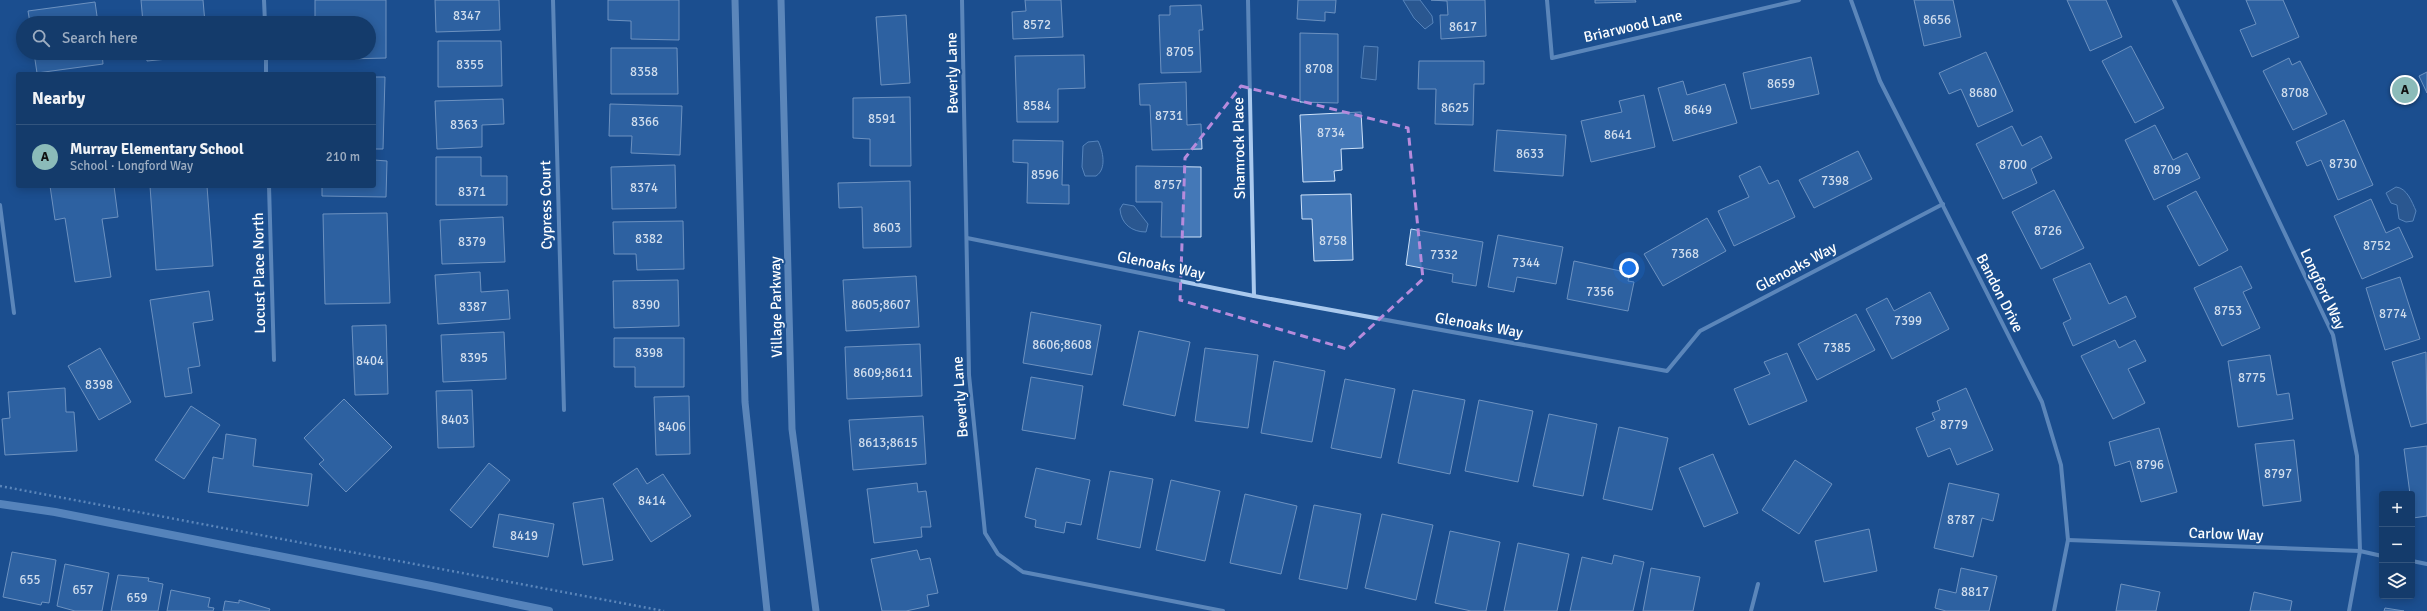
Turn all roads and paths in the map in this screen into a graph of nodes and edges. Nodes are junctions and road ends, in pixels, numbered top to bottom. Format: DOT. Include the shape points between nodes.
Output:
graph roads {
  1 [pos="264,0"];
  2 [pos="553,0"];
  3 [pos="735,0"];
  4 [pos="781,0"];
  5 [pos="962,0"];
  6 [pos="1248,0"];
  7 [pos="1547,0"];
  8 [pos="1799,0"];
  9 [pos="1851,0"];
  10 [pos="2174,0"];
  11 [pos="265,16"];
  12 [pos="266,60"];
  13 [pos="266,72"];
  14 [pos="269,188"];
  15 [pos="1943,204"];
  16 [pos="0,205"];
  17 [pos="968,238"];
  18 [pos="1254,296"];
  19 [pos="14,313"];
  20 [pos="274,360"];
  21 [pos="564,410"];
  22 [pos="0,486"];
  23 [pos="2068,540"];
  24 [pos="2360,551"];
  25 [pos="2379,555"];
  26 [pos="2415,562"];
  27 [pos="2427,564"];
  28 [pos="1758,584"];
  29 [pos="664,611"];
  30 [pos="767,611"];
  31 [pos="816,611"];
  32 [pos="1223,611"];
  33 [pos="1751,611"];
  34 [pos="2054,611"];
  35 [pos="2349,611"];
  1 -- 11 [label="street"];
  2 -- 21 [label="street, Cypress Court"];
  3 -- 30 [label="street" via="745,402"];
  4 -- 31 [label="street, Village Parkway" via="792,429"];
  5 -- 17 [label="street, Beverly Lane"];
  6 -- 18 [label="street, Shamrock Place"];
  7 -- 8 [label="street, Briarwood Lane" via="1552,58"];
  9 -- 15 [label="street, Bandon Drive" via="1880,81"];
  10 -- 24 [label="street, Longford Way" via="2333,335 2357,456"];
  12 -- 13 [label="street"];
  14 -- 20 [label="street, Locust Place North"];
  15 -- 18 [label="street, Glenoaks Way" via="1700,331 1667,371"];
  15 -- 23 [label="street, Bandon Drive" via="2042,402 2061,465"];
  16 -- 19 [label="street"];
  17 -- 18 [label="street, Glenoaks Way"];
  17 -- 32 [label="street, Beverly Lane" via="968,375 985,533 998,554 1023,572"];
  22 -- 29 [label="path"];
  23 -- 24 [label="street, Carlow Way"];
  23 -- 34 [label="street, Bandon Drive"];
  24 -- 25 [label="street, Carlow Way"];
  24 -- 35 [label="street, Longford Way"];
  26 -- 27 [label="street"];
  28 -- 33 [label="street"];
}
